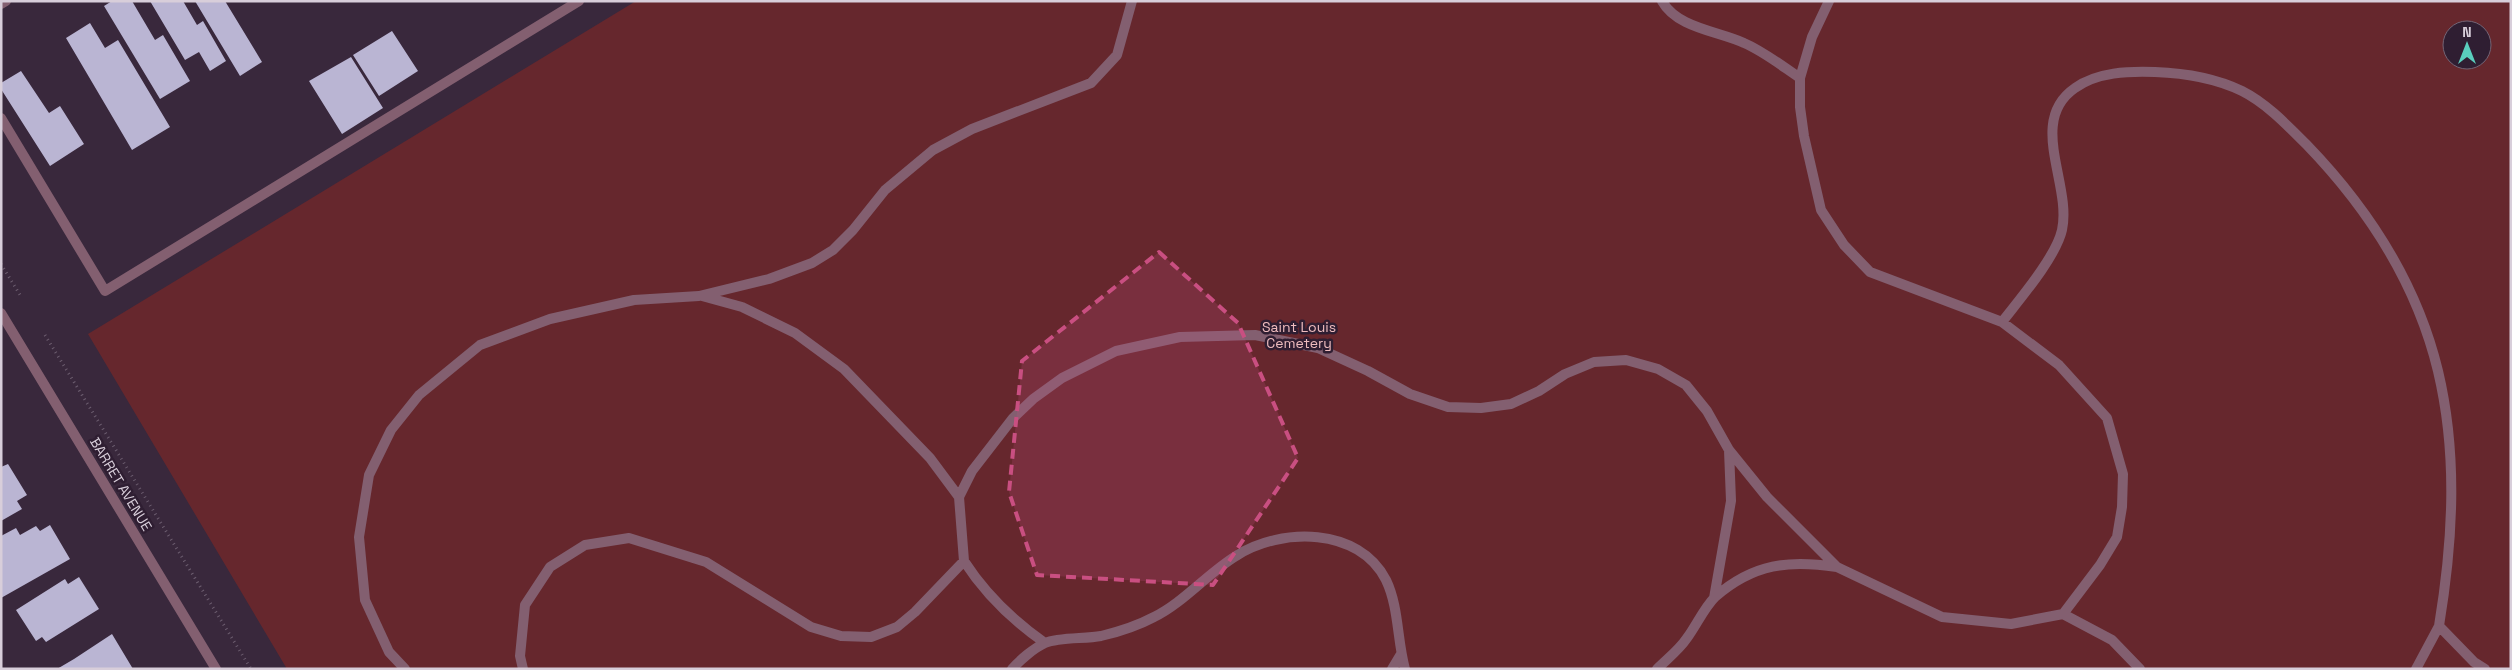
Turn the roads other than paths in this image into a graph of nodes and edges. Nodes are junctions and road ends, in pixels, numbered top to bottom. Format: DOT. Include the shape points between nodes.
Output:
graph roads {
  1 [pos="6,1"];
  2 [pos="579,1"];
  3 [pos="1132,1"];
  4 [pos="1662,1"];
  5 [pos="1828,1"];
  6 [pos="1,4"];
  7 [pos="1800,78"];
  8 [pos="1,118"];
  9 [pos="699,296"];
  10 [pos="1,313"];
  11 [pos="2002,322"];
  12 [pos="1729,450"];
  13 [pos="960,497"];
  14 [pos="964,561"];
  15 [pos="1838,567"];
  16 [pos="1714,598"];
  17 [pos="2063,614"];
  18 [pos="2440,626"];
  19 [pos="1045,643"];
  20 [pos="1401,654"];
  21 [pos="216,669"];
  22 [pos="405,669"];
  23 [pos="523,669"];
  24 [pos="1012,669"];
  25 [pos="1392,669"];
  26 [pos="1405,669"];
  27 [pos="1658,669"];
  28 [pos="2140,669"];
  29 [pos="2416,669"];
  30 [pos="2484,669"];
  1 -- 6 [label="street"];
  2 -- 8 [label="street" via="105,291"];
  3 -- 9 [label="street" via="1117,56 1091,83 972,128 932,150 885,190 833,250 812,263 769,279"];
  4 -- 7 [label="street" via="1685,22 1745,43"];
  5 -- 7 [label="street" via="1812,37"];
  7 -- 11 [label="street" via="1800,107 1811,173 1821,210 1844,244 1870,272"];
  9 -- 13 [label="street" via="742,307 795,333 844,369 930,458"];
  9 -- 22 [label="street" via="634,300 550,319 480,345 419,395 391,430 369,475 359,537 365,600 389,652"];
  10 -- 21 [label="street, BARRET AVENUE"];
  11 -- 17 [label="street" via="2059,365 2107,418 2123,474 2117,537"];
  11 -- 18 [label="street" via="2046,263 2062,231 2062,200 2052,142 2052,122 2058,103 2075,87 2117,73 2181,72 2242,91 2270,110 2340,179 2383,239 2415,303 2438,371 2450,440 2452,487 2452,533"];
  12 -- 13 [label="street" via="1707,411 1686,385 1658,369 1626,360 1594,362 1511,404 1481,408 1448,407 1410,394 1318,348 1255,335 1180,337 1116,351 1062,378 1033,399 1013,418 972,471"];
  12 -- 15 [label="street" via="1767,497"];
  12 -- 16 [label="street" via="1731,501"];
  13 -- 14 [label="street"];
  14 -- 19 [label="street" via="979,585 1000,607"];
  14 -- 23 [label="street" via="897,627 871,637 841,636 811,627 706,562 629,538 585,545 550,567 525,605 520,656"];
  15 -- 16 [label="street" via="1810,563 1752,571"];
  15 -- 17 [label="street" via="1942,617 2011,624"];
  16 -- 27 [label="street" via="1686,641"];
  17 -- 28 [label="street" via="2112,640"];
  18 -- 29 [label="street"];
  18 -- 30 [label="street"];
  19 -- 20 [label="street" via="1102,636 1155,617 1236,556 1273,539 1312,536 1344,544 1371,558 1386,581 1394,604"];
  19 -- 24 [label="street"];
  20 -- 25 [label="street"];
  20 -- 26 [label="street"];
}
